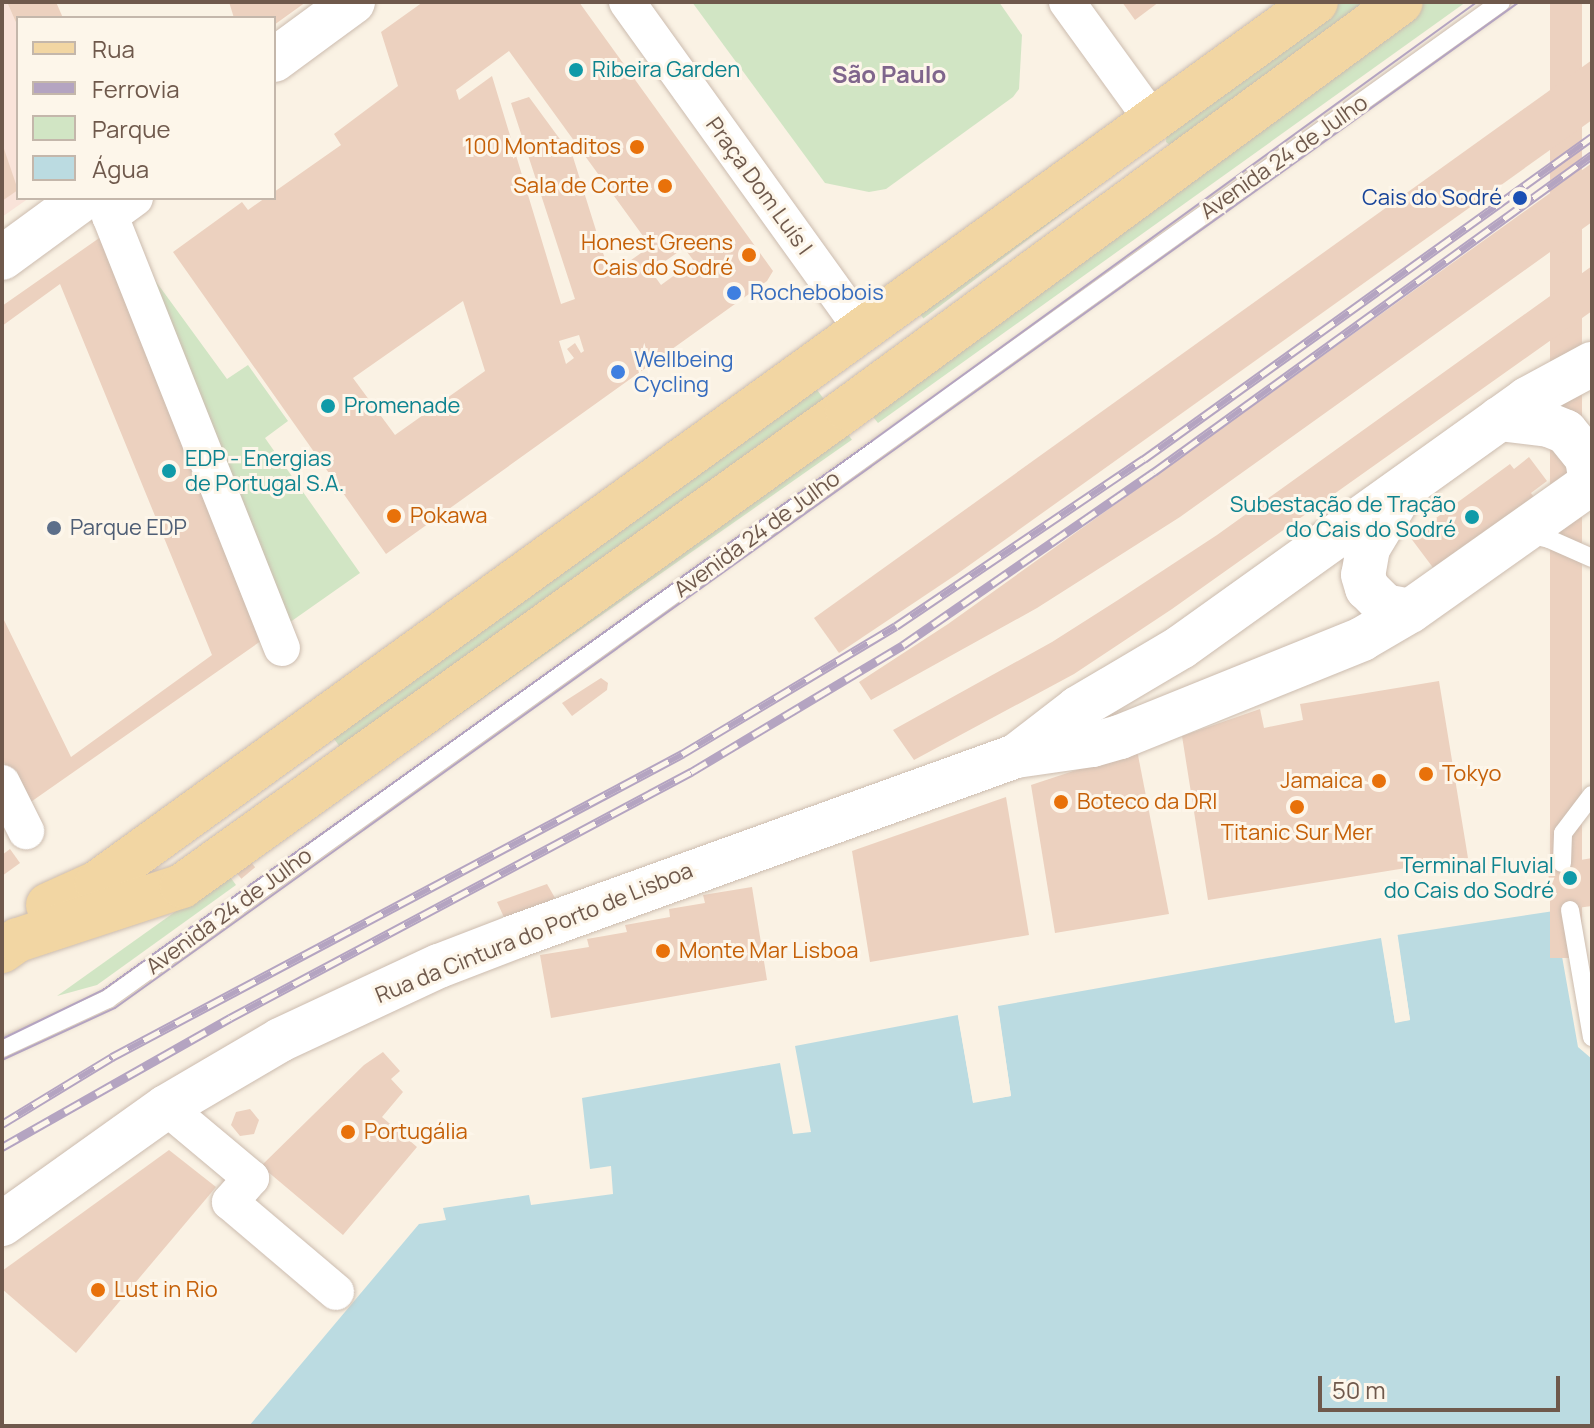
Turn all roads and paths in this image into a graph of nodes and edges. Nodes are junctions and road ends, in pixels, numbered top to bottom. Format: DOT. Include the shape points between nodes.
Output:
graph roads {
  1 [pos="353,2"];
  2 [pos="627,2"];
  3 [pos="1067,2"];
  4 [pos="1316,2"];
  5 [pos="1401,2"];
  6 [pos="1501,2"];
  7 [pos="276,59"];
  8 [pos="1153,121"];
  9 [pos="81,200"];
  10 [pos="132,200"];
  11 [pos="2,258"];
  12 [pos="1051,260"];
  13 [pos="863,331"];
  14 [pos="1592,364"];
  15 [pos="895,374"];
  16 [pos="1499,419"];
  17 [pos="1592,482"];
  18 [pos="1407,484"];
  19 [pos="1592,490"];
  20 [pos="1521,532"];
  21 [pos="1592,558"];
  22 [pos="1410,611"];
  23 [pos="282,648"];
  24 [pos="1016,756"];
  25 [pos="2,783"];
  26 [pos="1592,795"];
  27 [pos="26,831"];
  28 [pos="1562,863"];
  29 [pos="1570,910"];
  30 [pos="2,926"];
  31 [pos="2,951"];
  32 [pos="1592,1037"];
  33 [pos="2,1048"];
  34 [pos="166,1107"];
  35 [pos="2,1224"];
  36 [pos="336,1292"];
  1 -- 7 [label="street"];
  2 -- 13 [label="street, Praça Dom Luís I"];
  3 -- 8 [label="street"];
  4 -- 8 [label="main road"];
  5 -- 12 [label="main road"];
  6 -- 33 [label="lane, Avenida 24 de Julho" via="108,999"];
  8 -- 12 [label="main road" via="1158,134 1151,153 1081,213"];
  8 -- 13 [label="main road"];
  9 -- 11 [label="street"];
  10 -- 23 [label="street" via="110,216"];
  12 -- 15 [label="main road"];
  13 -- 15 [label="main road"];
  13 -- 30 [label="main road" via="97,883"];
  14 -- 16 [label="street, Rua da Cintura do Porto de Lisboa"];
  15 -- 31 [label="main road" via="182,886 18,940"];
  16 -- 17 [label="street" via="1566,432 1587,458"];
  16 -- 18 [label="street, Rua da Cintura do Porto de Lisboa"];
  17 -- 19 [label="lane"];
  17 -- 20 [label="street, Rua da Cintura do Porto de Lisboa"];
  18 -- 22 [label="street" via="1368,548 1363,575 1367,588 1385,606"];
  18 -- 24 [label="street, Rua da Cintura do Porto de Lisboa" via="1181,647 1078,708"];
  20 -- 21 [label="lane"];
  20 -- 22 [label="street, Rua da Cintura do Porto de Lisboa"];
  22 -- 24 [label="street, Rua da Cintura do Porto de Lisboa" via="1362,639 1120,737"];
  24 -- 34 [label="street, Rua da Cintura do Porto de Lisboa" via="439,966 280,1040"];
  25 -- 27 [label="street"];
  26 -- 28 [label="lane" via="1563,833"];
  29 -- 32 [label="lane"];
  34 -- 35 [label="street, Rua da Cintura do Porto de Lisboa"];
  34 -- 36 [label="street" via="251,1178 230,1202"];
}
